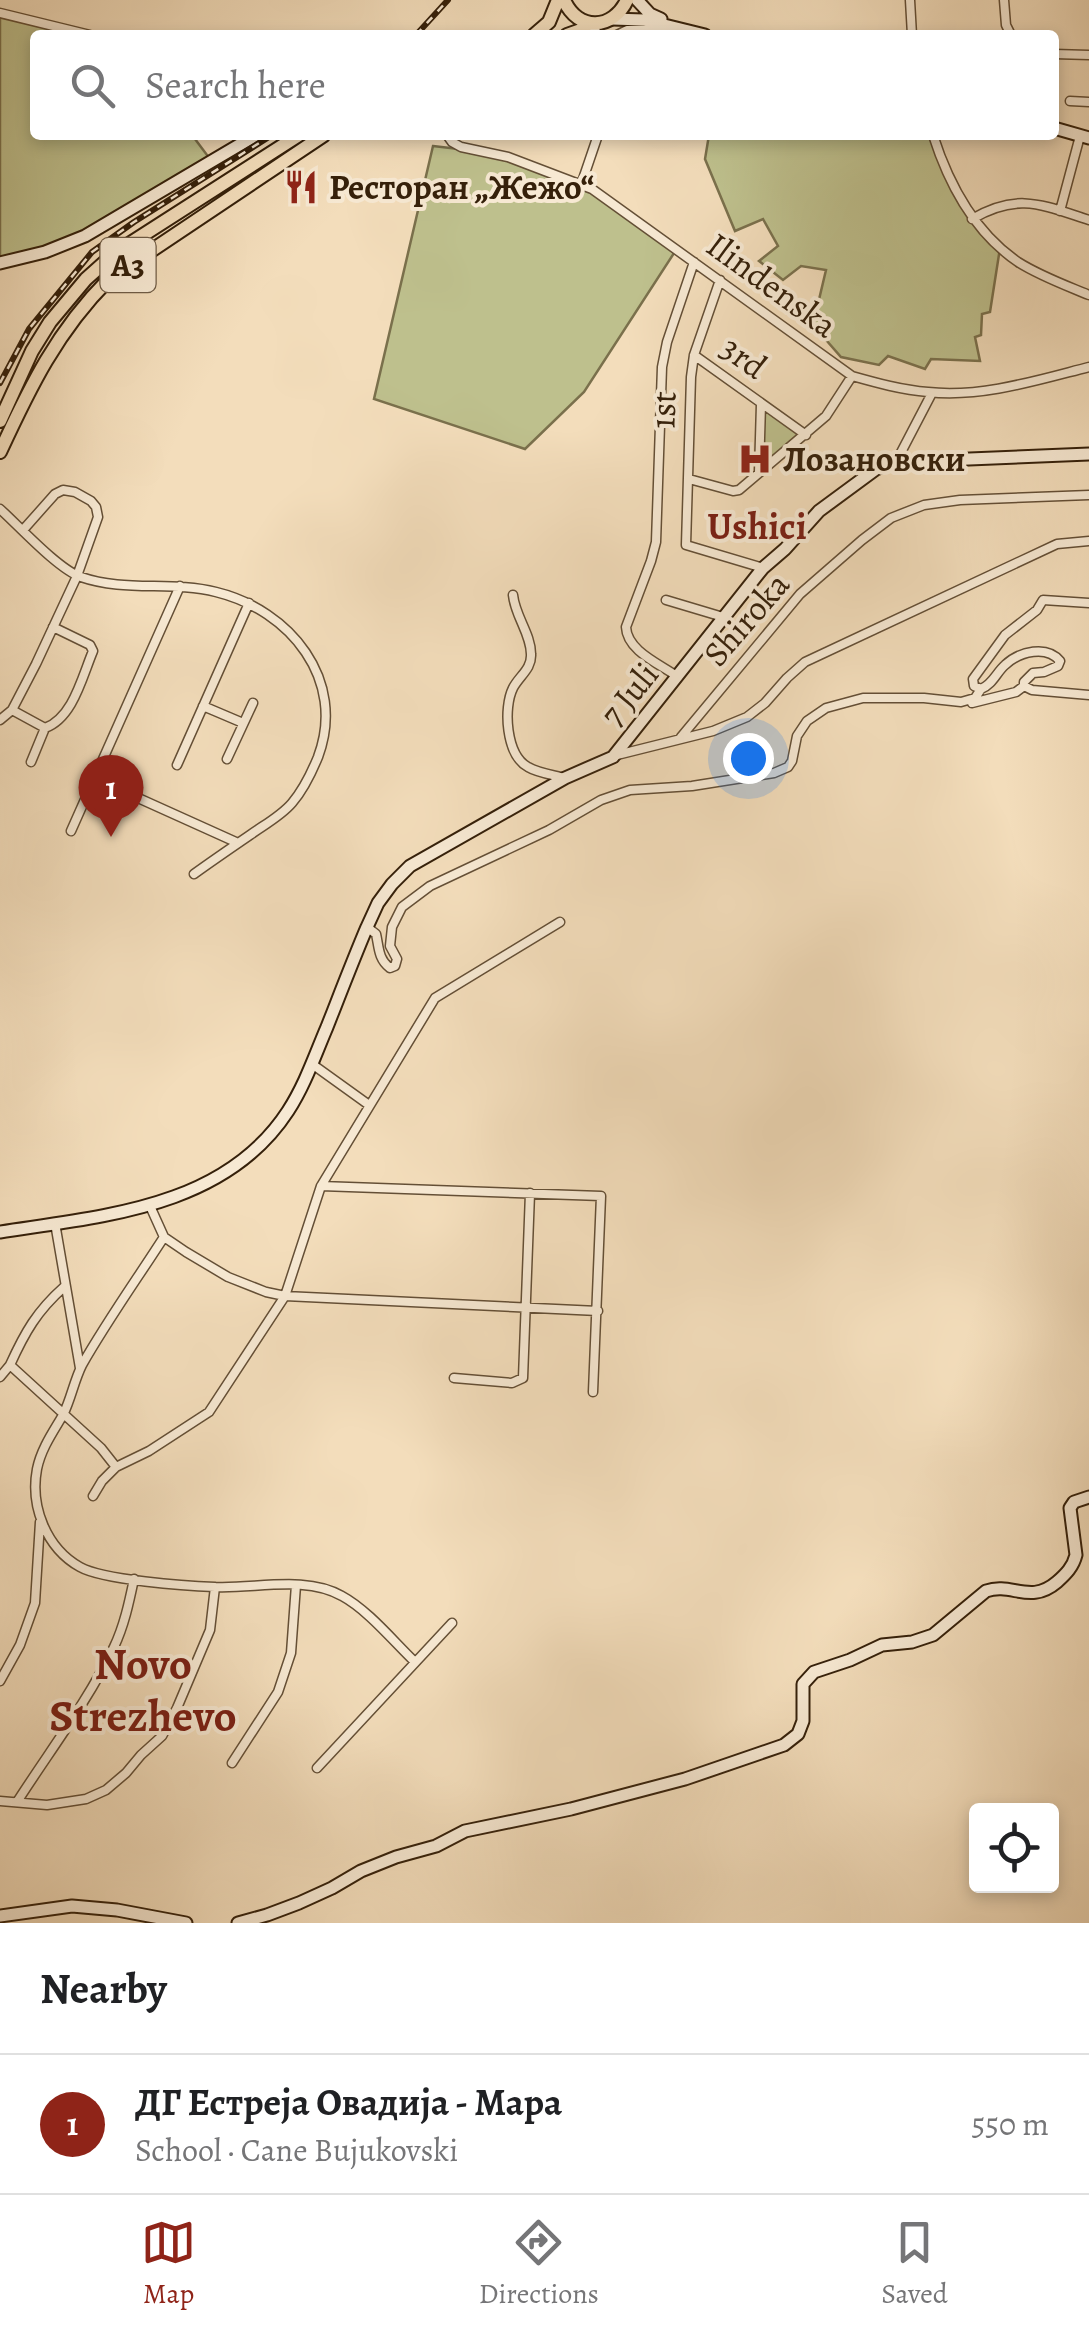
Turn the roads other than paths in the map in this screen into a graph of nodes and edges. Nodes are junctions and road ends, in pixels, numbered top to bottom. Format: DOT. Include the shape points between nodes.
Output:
graph roads {
  1 [pos="628,0"];
  2 [pos="637,0"];
  3 [pos="650,0"];
  4 [pos="910,0"];
  5 [pos="1004,0"];
  6 [pos="558,3"];
  7 [pos="0,13"];
  8 [pos="612,18"];
  9 [pos="662,19"];
  10 [pos="589,23"];
  11 [pos="684,29"];
  12 [pos="70,30"];
  13 [pos="540,30"];
  14 [pos="581,30"];
  15 [pos="595,30"];
  16 [pos="610,30"];
  17 [pos="627,30"];
  18 [pos="688,30"];
  19 [pos="912,30"];
  20 [pos="1008,30"];
  21 [pos="1059,54"];
  22 [pos="1089,55"];
  23 [pos="1070,101"];
  24 [pos="1089,102"];
  25 [pos="1059,130"];
  26 [pos="1084,137"];
  27 [pos="248,140"];
  28 [pos="291,140"];
  29 [pos="316,140"];
  30 [pos="451,140"];
  31 [pos="596,140"];
  32 [pos="935,140"];
  33 [pos="581,185"];
  34 [pos="1060,211"];
  35 [pos="972,220"];
  36 [pos="1089,220"];
  37 [pos="694,262"];
  38 [pos="0,263"];
  39 [pos="720,280"];
  40 [pos="1089,295"];
  41 [pos="694,355"];
  42 [pos="1089,367"];
  43 [pos="852,376"];
  44 [pos="932,393"];
  45 [pos="761,404"];
  46 [pos="0,421"];
  47 [pos="806,435"];
  48 [pos="0,452"];
  49 [pos="1089,454"];
  50 [pos="896,462"];
  51 [pos="759,472"];
  52 [pos="689,479"];
  53 [pos="1089,495"];
  54 [pos="0,508"];
  55 [pos="23,530"];
  56 [pos="1089,540"];
  57 [pos="763,568"];
  58 [pos="77,576"];
  59 [pos="180,586"];
  60 [pos="513,596"];
  61 [pos="666,600"];
  62 [pos="1089,603"];
  63 [pos="249,604"];
  64 [pos="723,618"];
  65 [pos="53,627"];
  66 [pos="678,677"];
  67 [pos="1024,686"];
  68 [pos="981,689"];
  69 [pos="1089,695"];
  70 [pos="253,702"];
  71 [pos="961,702"];
  72 [pos="203,706"];
  73 [pos="12,710"];
  74 [pos="0,720"];
  75 [pos="243,724"];
  76 [pos="46,728"];
  77 [pos="680,738"];
  78 [pos="612,757"];
  79 [pos="228,758"];
  80 [pos="31,762"];
  81 [pos="177,765"];
  82 [pos="565,778"];
  83 [pos="96,779"];
  84 [pos="71,830"];
  85 [pos="238,843"];
  86 [pos="194,874"];
  87 [pos="560,922"];
  88 [pos="367,927"];
  89 [pos="312,1064"];
  90 [pos="369,1105"];
  91 [pos="322,1186"];
  92 [pos="530,1193"];
  93 [pos="150,1206"];
  94 [pos="55,1223"];
  95 [pos="0,1232"];
  96 [pos="164,1237"];
  97 [pos="64,1287"];
  98 [pos="285,1296"];
  99 [pos="526,1309"];
  100 [pos="598,1311"];
  101 [pos="10,1365"];
  102 [pos="80,1368"];
  103 [pos="0,1377"];
  104 [pos="454,1378"];
  105 [pos="593,1392"];
  106 [pos="64,1413"];
  107 [pos="116,1467"];
  108 [pos="93,1496"];
  109 [pos="1089,1498"];
  110 [pos="40,1522"];
  111 [pos="134,1579"];
  112 [pos="296,1585"];
  113 [pos="215,1587"];
  114 [pos="452,1622"];
  115 [pos="415,1662"];
  116 [pos="0,1681"];
  117 [pos="232,1763"];
  118 [pos="317,1768"];
  119 [pos="0,1801"];
  120 [pos="18,1802"];
  121 [pos="0,1916"];
  122 [pos="186,1923"];
  123 [pos="238,1923"];
  1 -- 8 [label="main road"];
  2 -- 9 [label="street"];
  3 -- 9 [label="street"];
  4 -- 19 [label="street"];
  5 -- 20 [label="street"];
  6 -- 10 [label="main road"];
  6 -- 13 [label="main road"];
  7 -- 12 [label="street"];
  8 -- 10 [label="main road"];
  8 -- 11 [label="street"];
  8 -- 16 [label="street"];
  9 -- 11 [label="street"];
  10 -- 14 [label="main road"];
  10 -- 15 [label="street"];
  11 -- 17 [label="street"];
  11 -- 18 [label="street"];
  21 -- 22 [label="street"];
  23 -- 24 [label="street"];
  25 -- 26 [label="street"];
  26 -- 34 [label="street"];
  27 -- 38 [label="street" via="86,236"];
  28 -- 46 [label="main road, A3" via="115,253 86,279 32,351"];
  29 -- 48 [label="main road, A3" via="100,288 59,336"];
  30 -- 33 [label="street, Ilindenska"];
  31 -- 33 [label="street"];
  32 -- 35 [label="street"];
  33 -- 37 [label="street, Ilindenska"];
  34 -- 35 [label="street" via="1012,203"];
  34 -- 36 [label="street"];
  35 -- 40 [label="street" via="1020,263"];
  37 -- 39 [label="street, Ilindenska"];
  37 -- 66 [label="street" via="662,367 656,542 626,627 632,645"];
  39 -- 41 [label="street, 1st"];
  39 -- 43 [label="street, Ilindenska"];
  41 -- 45 [label="street, 3rd"];
  41 -- 52 [label="street, 1st"];
  42 -- 44 [label="street, Ilindenska" via="990,390"];
  43 -- 44 [label="street, Ilindenska"];
  43 -- 47 [label="street"];
  44 -- 50 [label="street"];
  45 -- 47 [label="street, 3rd"];
  45 -- 51 [label="street, 3rd"];
  47 -- 51 [label="street"];
  49 -- 50 [label="street, 7 Juli"];
  50 -- 57 [label="street, 7 Juli" via="819,511"];
  51 -- 52 [label="street" via="734,491"];
  52 -- 57 [label="street, 1st" via="686,545"];
  53 -- 77 [label="street, Shiroka" via="960,500 892,518 800,594"];
  54 -- 55 [label="street"];
  55 -- 58 [label="street"];
  55 -- 58 [label="street" via="63,490 91,501 98,518"];
  56 -- 77 [label="street, Shiroka" via="1057,544 805,662 747,716"];
  57 -- 64 [label="street, 7 Juli"];
  58 -- 59 [label="street"];
  58 -- 65 [label="street"];
  59 -- 63 [label="street"];
  59 -- 83 [label="street"];
  60 -- 82 [label="street" via="532,656 512,691 510,738 526,766"];
  61 -- 64 [label="street"];
  62 -- 68 [label="street" via="1042,600 979,668 972,679"];
  63 -- 72 [label="street"];
  63 -- 85 [label="street" via="310,656 326,715 309,780 291,805"];
  64 -- 66 [label="street, 7 Juli"];
  65 -- 73 [label="street"];
  65 -- 76 [label="street" via="93,651 66,712"];
  66 -- 78 [label="street, 7 Juli"];
  67 -- 68 [label="street" via="1032,674 1055,669 1057,656 1041,651 1015,657"];
  67 -- 69 [label="street"];
  67 -- 71 [label="street"];
  68 -- 71 [label="street"];
  70 -- 75 [label="street"];
  71 -- 88 [label="street" via="863,698 826,708 797,736 788,767 601,800 430,886 402,907 392,926 390,946 398,959 390,968"];
  72 -- 75 [label="street"];
  72 -- 81 [label="street"];
  73 -- 74 [label="street"];
  73 -- 76 [label="street"];
  75 -- 79 [label="street"];
  76 -- 80 [label="street"];
  77 -- 78 [label="street, Shiroka"];
  78 -- 82 [label="street, Shiroka"];
  82 -- 88 [label="street, Shiroka" via="410,866"];
  83 -- 84 [label="street"];
  83 -- 85 [label="street"];
  85 -- 86 [label="street"];
  87 -- 90 [label="street" via="434,998"];
  88 -- 89 [label="street, Shiroka"];
  89 -- 90 [label="street"];
  89 -- 93 [label="street, Shiroka" via="260,1144 216,1178"];
  90 -- 91 [label="street"];
  91 -- 92 [label="street"];
  91 -- 98 [label="street"];
  92 -- 99 [label="street"];
  92 -- 100 [label="street" via="601,1196"];
  93 -- 94 [label="street, Shiroka"];
  93 -- 96 [label="street"];
  94 -- 95 [label="street, Shiroka"];
  94 -- 97 [label="street"];
  96 -- 98 [label="street" via="228,1276"];
  96 -- 102 [label="street"];
  97 -- 101 [label="street" via="25,1332"];
  97 -- 102 [label="street"];
  98 -- 99 [label="street"];
  98 -- 107 [label="street" via="208,1412"];
  99 -- 100 [label="street"];
  99 -- 104 [label="street" via="520,1381"];
  100 -- 105 [label="street"];
  101 -- 103 [label="street"];
  101 -- 106 [label="street"];
  102 -- 106 [label="street"];
  106 -- 107 [label="street"];
  106 -- 110 [label="street" via="37,1469"];
  107 -- 108 [label="street"];
  109 -- 123 [label="street" via="1070,1508 1076,1556 1052,1587 1029,1594 994,1588 933,1635 882,1645 814,1672 803,1684 798,1734 784,1745 686,1779 465,1830"];
  110 -- 111 [label="street" via="80,1567"];
  110 -- 116 [label="street" via="35,1603"];
  111 -- 113 [label="street"];
  111 -- 120 [label="street" via="115,1646"];
  112 -- 113 [label="street"];
  112 -- 115 [label="street" via="342,1596"];
  112 -- 117 [label="street" via="291,1652 278,1692"];
  113 -- 120 [label="street" via="210,1630 162,1736 106,1790 47,1805"];
  114 -- 115 [label="street"];
  115 -- 118 [label="street"];
  119 -- 120 [label="street"];
  121 -- 122 [label="street" via="72,1906"];
}
